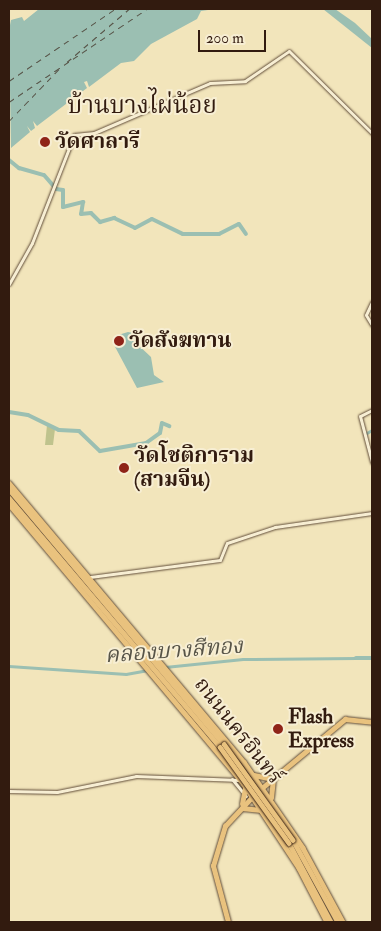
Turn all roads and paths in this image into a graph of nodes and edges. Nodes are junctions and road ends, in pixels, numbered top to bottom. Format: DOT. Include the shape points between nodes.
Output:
graph roads {
  1 [pos="372,133"];
  2 [pos="9,284"];
  3 [pos="372,302"];
  4 [pos="372,325"];
  5 [pos="372,410"];
  6 [pos="372,462"];
  7 [pos="9,486"];
  8 [pos="9,498"];
  9 [pos="9,504"];
  10 [pos="372,513"];
  11 [pos="90,577"];
  12 [pos="99,578"];
  13 [pos="95,584"];
  14 [pos="107,621"];
  15 [pos="123,635"];
  16 [pos="147,665"];
  17 [pos="167,672"];
  18 [pos="184,695"];
  19 [pos="208,716"];
  20 [pos="372,722"];
  21 [pos="222,746"];
  22 [pos="231,768"];
  23 [pos="253,774"];
  24 [pos="227,778"];
  25 [pos="232,779"];
  26 [pos="273,779"];
  27 [pos="242,783"];
  28 [pos="262,788"];
  29 [pos="9,791"];
  30 [pos="246,796"];
  31 [pos="252,796"];
  32 [pos="271,800"];
  33 [pos="240,808"];
  34 [pos="262,810"];
  35 [pos="291,842"];
  36 [pos="309,859"];
  37 [pos="299,868"];
  38 [pos="319,885"];
  39 [pos="313,888"];
  40 [pos="228,922"];
  41 [pos="329,922"];
  42 [pos="338,922"];
  43 [pos="343,922"];
  1 -- 2 [label="street" via="289,51 245,81 210,83 94,133 74,134 33,240"];
  3 -- 4 [label="street" via="366,315"];
  5 -- 6 [label="street" via="360,416"];
  7 -- 11 [label="main road, ถนนนครอินทร์"];
  7 -- 17 [label="main road, ถนนนครอินทร์"];
  8 -- 15 [label="main road, ถนนนครอินทร์"];
  9 -- 14 [label="main road, ถนนนครอินทร์"];
  10 -- 12 [label="street" via="275,527 227,543 220,560"];
  11 -- 12 [label="street"];
  11 -- 13 [label="main road, ถนนนครอินทร์"];
  12 -- 13 [label="street"];
  13 -- 17 [label="main road, ถนนนครอินทร์" via="164,664"];
  14 -- 15 [label="main road"];
  14 -- 16 [label="main road, ถนนนครอินทร์"];
  15 -- 16 [label="main road, ถนนนครอินทร์"];
  16 -- 21 [label="main road, ถนนนครอินทร์"];
  16 -- 22 [label="main road, ถนนนครอินทร์"];
  17 -- 18 [label="main road, ถนนนครอินทร์"];
  17 -- 19 [label="main road, ถนนนครอินทร์"];
  18 -- 19 [label="main road"];
  18 -- 21 [label="main road, ถนนนครอินทร์"];
  19 -- 23 [label="main road, ถนนนครอินทร์"];
  20 -- 26 [label="main road" via="345,718"];
  21 -- 35 [label="main road, ถนนนครอินทร์, bridge"];
  22 -- 24 [label="street"];
  22 -- 27 [label="main road, ถนนนครอินทร์"];
  23 -- 26 [label="main road"];
  23 -- 27 [label="main road" via="253,784"];
  23 -- 28 [label="main road, ถนนนครอินทร์"];
  24 -- 25 [label="street"];
  24 -- 29 [label="street" via="136,776 57,792"];
  25 -- 27 [label="street"];
  25 -- 30 [label="street"];
  26 -- 28 [label="main road"];
  26 -- 32 [label="main road"];
  27 -- 30 [label="main road"];
  27 -- 31 [label="main road, ถนนนครอินทร์"];
  28 -- 31 [label="main road"];
  28 -- 32 [label="main road, ถนนนครอินทร์"];
  30 -- 33 [label="main road"];
  31 -- 33 [label="main road"];
  31 -- 34 [label="main road, ถนนนครอินทร์"];
  32 -- 34 [label="main road" via="263,801"];
  32 -- 36 [label="main road, ถนนนครอินทร์"];
  33 -- 34 [label="main road"];
  33 -- 40 [label="main road" via="222,831 212,870"];
  34 -- 37 [label="main road, ถนนนครอินทร์"];
  35 -- 38 [label="main road, ถนนนครอินทร์"];
  35 -- 39 [label="main road, ถนนนครอินทร์"];
  36 -- 38 [label="main road"];
  36 -- 43 [label="main road, ถนนนครอินทร์"];
  37 -- 39 [label="main road"];
  37 -- 41 [label="main road, ถนนนครอินทร์"];
  38 -- 42 [label="main road, ถนนนครอินทร์"];
  39 -- 41 [label="main road, ถนนนครอินทร์"];
}
